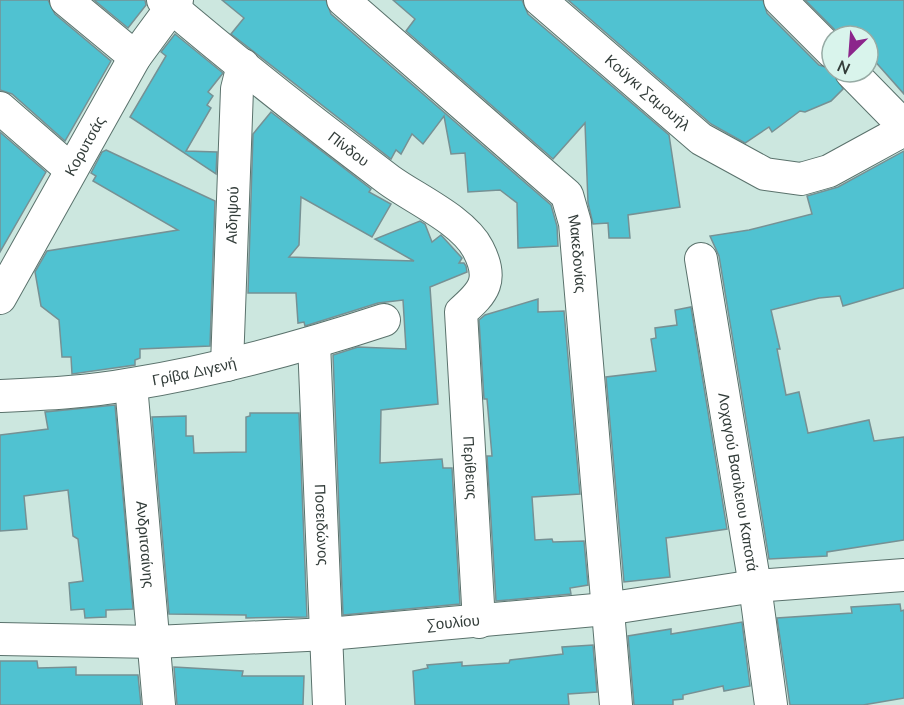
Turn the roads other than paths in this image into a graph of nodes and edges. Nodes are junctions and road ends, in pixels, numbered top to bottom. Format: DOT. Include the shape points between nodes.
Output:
graph roads {
  1 [pos="66,0"];
  2 [pos="540,0"];
  3 [pos="780,0"];
  4 [pos="170,2"];
  5 [pos="364,6"];
  6 [pos="820,40"];
  7 [pos="135,57"];
  8 [pos="243,65"];
  9 [pos="862,84"];
  10 [pos="0,108"];
  11 [pos="904,128"];
  12 [pos="70,169"];
  13 [pos="702,259"];
  14 [pos="0,298"];
  15 [pos="461,312"];
  16 [pos="384,320"];
  17 [pos="314,343"];
  18 [pos="227,365"];
  19 [pos="131,385"];
  20 [pos="0,396"];
  21 [pos="904,574"];
  22 [pos="755,586"];
  23 [pos="606,609"];
  24 [pos="479,622"];
  25 [pos="328,634"];
  26 [pos="0,639"];
  27 [pos="155,642"];
  28 [pos="159,705"];
  29 [pos="329,705"];
  30 [pos="616,705"];
  31 [pos="771,705"];
  1 -- 7 [label="street"];
  2 -- 11 [label="street, Κούγκι Σαμουήλ" via="701,139 765,174 801,179"];
  3 -- 6 [label="street"];
  4 -- 7 [label="street, Κορυτσάς"];
  4 -- 8 [label="street, Πίνδου"];
  5 -- 23 [label="street, Μακεδονίας" via="567,195 575,223"];
  7 -- 12 [label="street, Κορυτσάς"];
  8 -- 15 [label="street, Πίνδου" via="390,181 461,228 478,249 486,276 481,294"];
  8 -- 18 [label="street, Αιδηψού" via="237,88"];
  9 -- 11 [label="street"];
  10 -- 12 [label="street"];
  12 -- 14 [label="street, Κορυτσάς"];
  13 -- 22 [label="street, Λοχαγού Βασίλειου Καποτά"];
  15 -- 24 [label="street, Περίθειας"];
  16 -- 17 [label="street, Γρίβα Διγενή"];
  17 -- 18 [label="street, Γρίβα Διγενή"];
  17 -- 25 [label="street, Ποσειδώνος"];
  18 -- 19 [label="street, Γρίβα Διγενή"];
  19 -- 20 [label="street, Γρίβα Διγενή"];
  19 -- 27 [label="street, Ανδριτσαίνης"];
  21 -- 22 [label="street, Σουλίου"];
  22 -- 23 [label="street, Σουλίου"];
  22 -- 31 [label="street, Λοχαγού Βασίλειου Καποτά"];
  23 -- 24 [label="street, Σουλίου"];
  23 -- 30 [label="street, Μακεδονίας"];
  24 -- 25 [label="street, Σουλίου"];
  25 -- 27 [label="street, Σουλίου"];
  25 -- 29 [label="street, Ποσειδώνος"];
  26 -- 27 [label="street, Σουλίου"];
  27 -- 28 [label="street, Ανδριτσαίνης"];
}
